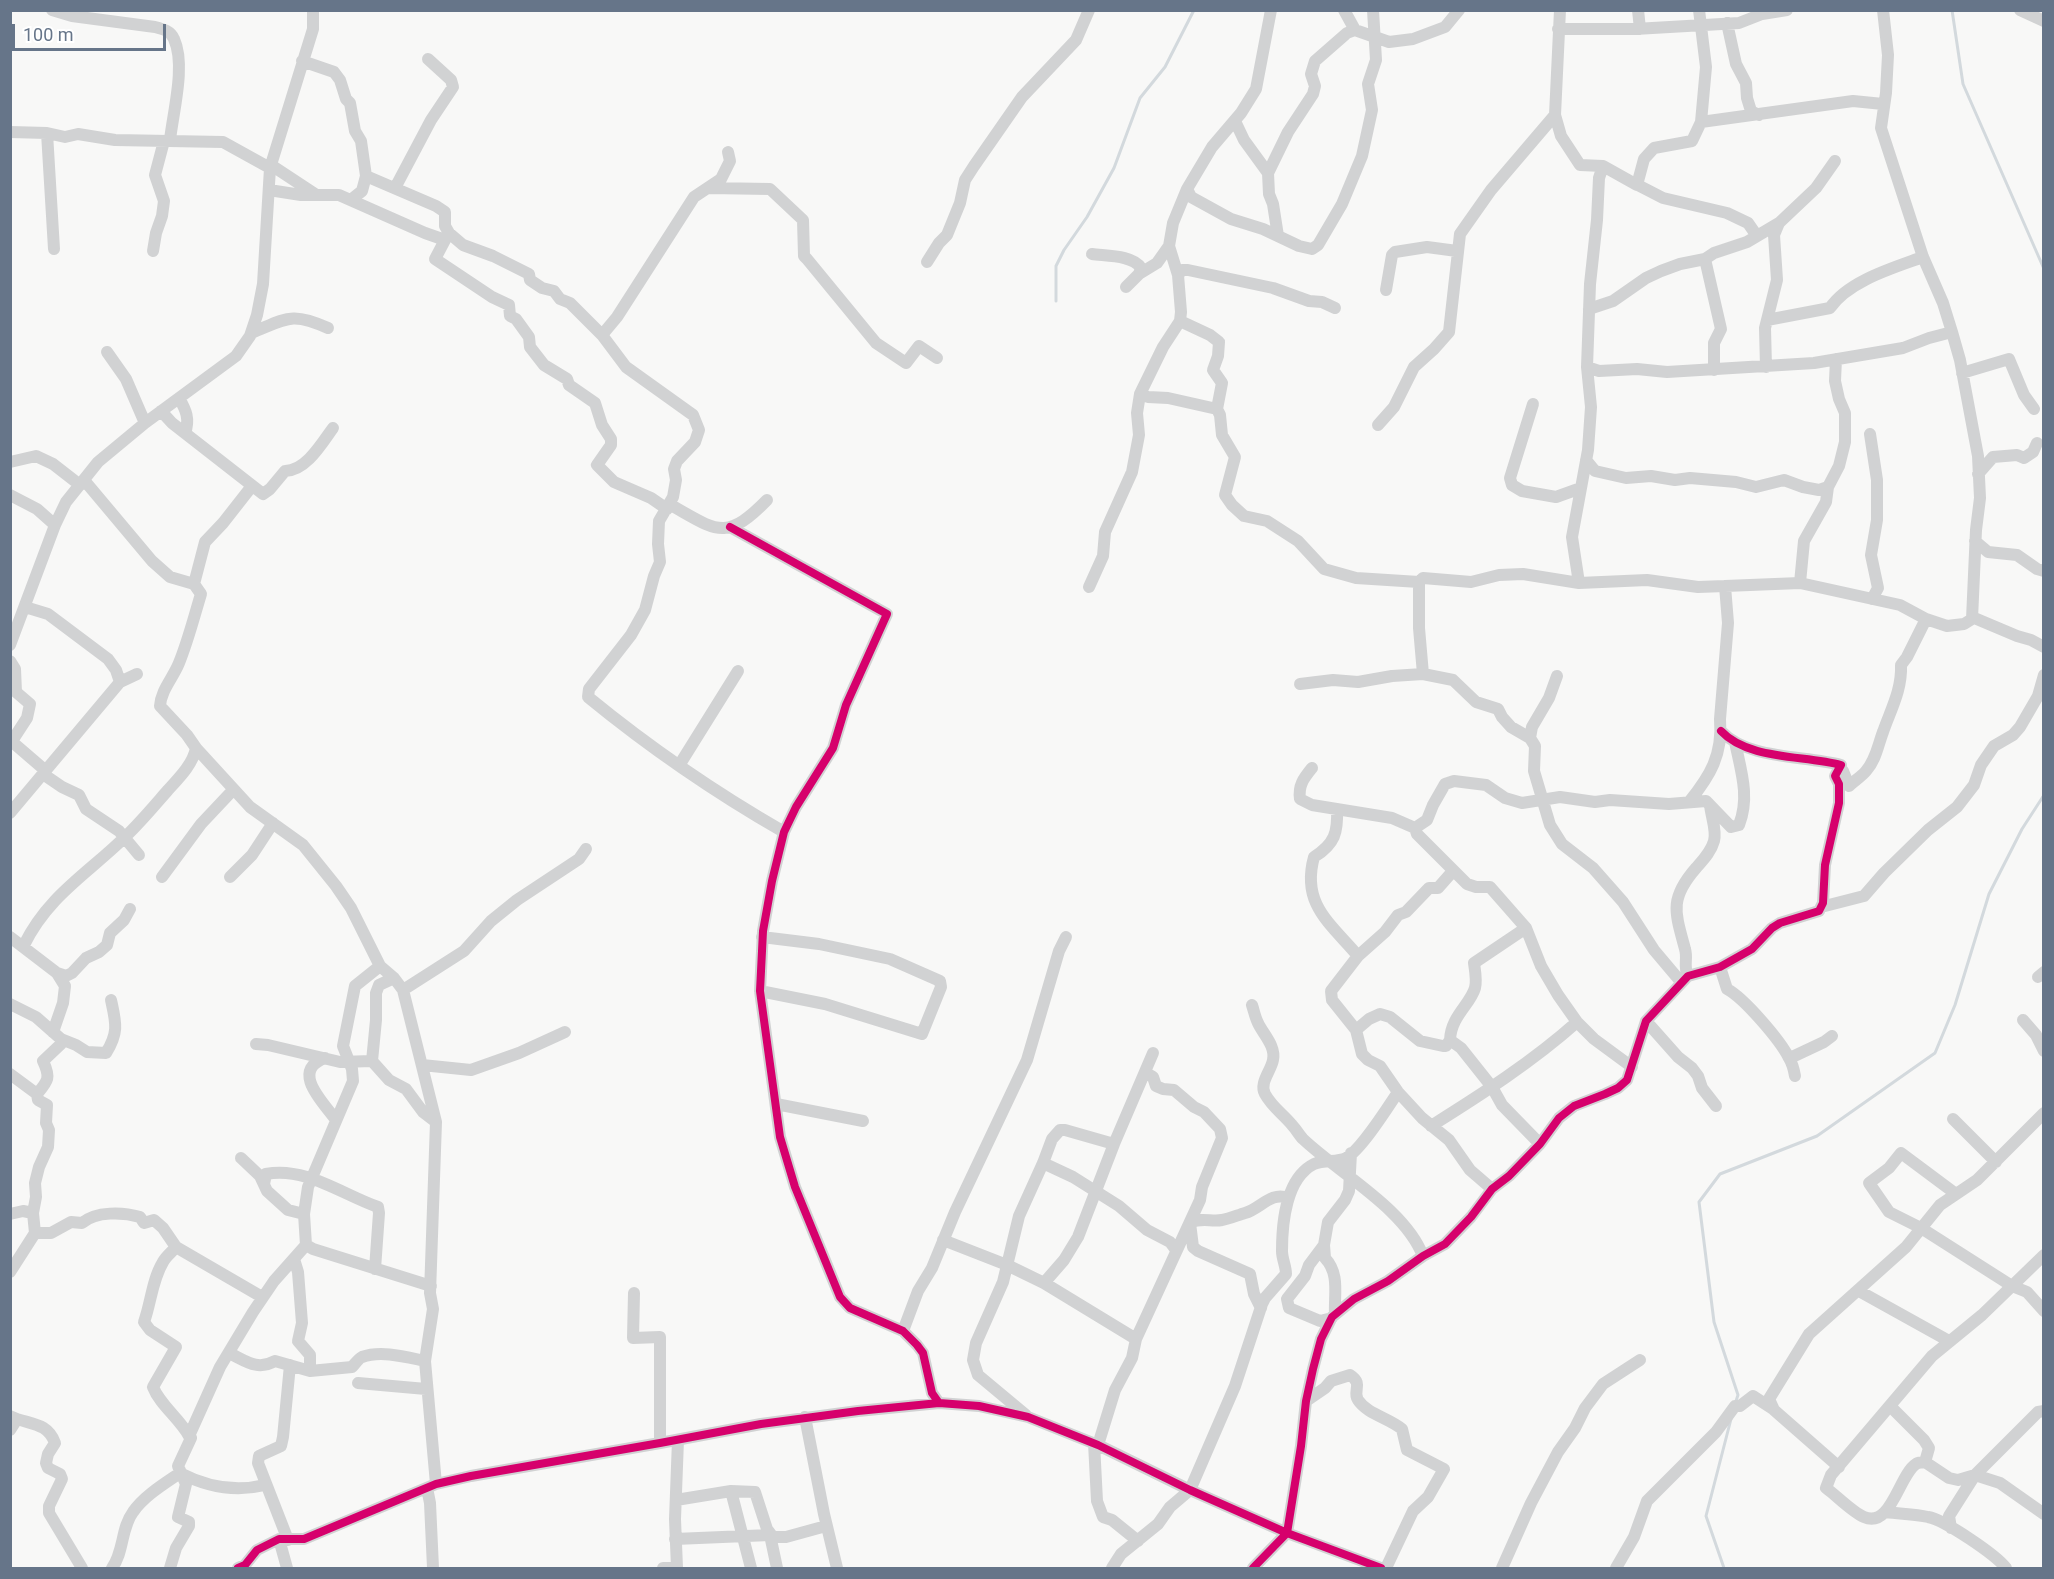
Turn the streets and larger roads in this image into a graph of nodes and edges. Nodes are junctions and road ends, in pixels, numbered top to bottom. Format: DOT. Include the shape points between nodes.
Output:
graph roads {
  1 [pos="52,10"];
  2 [pos="313,10"];
  3 [pos="1089,10"];
  4 [pos="1271,10"];
  5 [pos="1344,10"];
  6 [pos="1373,10"];
  7 [pos="1459,10"];
  8 [pos="1560,10"];
  9 [pos="1638,10"];
  10 [pos="1699,10"];
  11 [pos="1787,10"];
  12 [pos="1884,10"];
  13 [pos="2020,10"];
  14 [pos="92,14"];
  15 [pos="2043,21"];
  16 [pos="1727,23"];
  17 [pos="1700,26"];
  18 [pos="1558,29"];
  19 [pos="1640,29"];
  20 [pos="1355,30"];
  21 [pos="1374,37"];
  22 [pos="428,59"];
  23 [pos="302,61"];
  24 [pos="1883,104"];
  25 [pos="1555,115"];
  26 [pos="1759,115"];
  27 [pos="1235,121"];
  28 [pos="1701,122"];
  29 [pos="10,132"];
  30 [pos="47,133"];
  31 [pos="167,141"];
  32 [pos="728,152"];
  33 [pos="1835,161"];
  34 [pos="1603,166"];
  35 [pos="271,167"];
  36 [pos="1268,173"];
  37 [pos="366,177"];
  38 [pos="1637,184"];
  39 [pos="395,188"];
  40 [pos="709,188"];
  41 [pos="1187,189"];
  42 [pos="269,190"];
  43 [pos="319,195"];
  44 [pos="352,199"];
  45 [pos="1779,223"];
  46 [pos="1278,236"];
  47 [pos="1757,236"];
  48 [pos="1168,246"];
  49 [pos="54,249"];
  50 [pos="153,251"];
  51 [pos="1457,251"];
  52 [pos="1092,254"];
  53 [pos="1923,257"];
  54 [pos="1706,259"];
  55 [pos="927,261"];
  56 [pos="1139,274"];
  57 [pos="1178,275"];
  58 [pos="1126,287"];
  59 [pos="1386,290"];
  60 [pos="1335,308"];
  61 [pos="1589,309"];
  62 [pos="1767,320"];
  63 [pos="1180,321"];
  64 [pos="328,328"];
  65 [pos="1952,332"];
  66 [pos="251,333"];
  67 [pos="603,335"];
  68 [pos="107,352"];
  69 [pos="937,358"];
  70 [pos="1836,359"];
  71 [pos="1587,367"];
  72 [pos="1766,367"];
  73 [pos="1714,370"];
  74 [pos="1962,373"];
  75 [pos="1140,394"];
  76 [pos="179,398"];
  77 [pos="1533,404"];
  78 [pos="1217,409"];
  79 [pos="2034,409"];
  80 [pos="161,411"];
  81 [pos="145,423"];
  82 [pos="1378,425"];
  83 [pos="333,428"];
  84 [pos="185,434"];
  85 [pos="1870,434"];
  86 [pos="2037,443"];
  87 [pos="1586,460"];
  88 [pos="10,462"];
  89 [pos="1978,474"];
  90 [pos="82,483"];
  91 [pos="252,486"];
  92 [pos="1581,488"];
  93 [pos="1828,488"];
  94 [pos="10,495"];
  95 [pos="767,500"];
  96 [pos="668,506"];
  97 [pos="55,525"];
  98 [pos="730,527"];
  99 [pos="1975,541"];
  100 [pos="2043,571"];
  101 [pos="1419,582"];
  102 [pos="1579,583"];
  103 [pos="1800,583"];
  104 [pos="194,584"];
  105 [pos="1725,586"];
  106 [pos="1089,587"];
  107 [pos="1872,599"];
  108 [pos="25,607"];
  109 [pos="1972,617"];
  110 [pos="1926,619"];
  111 [pos="10,645"];
  112 [pos="2043,646"];
  113 [pos="10,661"];
  114 [pos="738,671"];
  115 [pos="137,674"];
  116 [pos="1423,674"];
  117 [pos="2043,675"];
  118 [pos="1557,676"];
  119 [pos="120,682"];
  120 [pos="1300,684"];
  121 [pos="1721,731"];
  122 [pos="1530,738"];
  123 [pos="11,740"];
  124 [pos="1735,742"];
  125 [pos="196,748"];
  126 [pos="1753,750"];
  127 [pos="680,765"];
  128 [pos="1840,765"];
  129 [pos="1312,768"];
  130 [pos="1740,768"];
  131 [pos="45,772"];
  132 [pos="233,790"];
  133 [pos="1560,797"];
  134 [pos="1542,800"];
  135 [pos="1689,801"];
  136 [pos="1710,805"];
  137 [pos="1337,809"];
  138 [pos="10,813"];
  139 [pos="1547,813"];
  140 [pos="273,823"];
  141 [pos="1415,828"];
  142 [pos="784,832"];
  143 [pos="124,838"];
  144 [pos="586,849"];
  145 [pos="139,855"];
  146 [pos="1453,871"];
  147 [pos="162,877"];
  148 [pos="230,877"];
  149 [pos="1821,907"];
  150 [pos="130,909"];
  151 [pos="1526,928"];
  152 [pos="1066,936"];
  153 [pos="10,937"];
  154 [pos="762,937"];
  155 [pos="24,945"];
  156 [pos="1358,956"];
  157 [pos="380,966"];
  158 [pos="1720,968"];
  159 [pos="57,973"];
  160 [pos="394,978"];
  161 [pos="1684,979"];
  162 [pos="403,990"];
  163 [pos="760,991"];
  164 [pos="376,993"];
  165 [pos="353,999"];
  166 [pos="111,1000"];
  167 [pos="10,1004"];
  168 [pos="1252,1005"];
  169 [pos="2023,1020"];
  170 [pos="1646,1021"];
  171 [pos="1577,1022"];
  172 [pos="1356,1030"];
  173 [pos="565,1032"];
  174 [pos="57,1035"];
  175 [pos="1832,1036"];
  176 [pos="1450,1040"];
  177 [pos="256,1044"];
  178 [pos="2043,1051"];
  179 [pos="1153,1053"];
  180 [pos="1790,1058"];
  181 [pos="325,1059"];
  182 [pos="344,1061"];
  183 [pos="372,1061"];
  184 [pos="422,1065"];
  185 [pos="1632,1067"];
  186 [pos="1146,1073"];
  187 [pos="10,1074"];
  188 [pos="1795,1076"];
  189 [pos="1492,1087"];
  190 [pos="1398,1092"];
  191 [pos="37,1094"];
  192 [pos="776,1104"];
  193 [pos="1716,1106"];
  194 [pos="2043,1113"];
  195 [pos="1953,1119"];
  196 [pos="336,1120"];
  197 [pos="862,1121"];
  198 [pos="436,1122"];
  199 [pos="1431,1126"];
  200 [pos="1114,1144"];
  201 [pos="1540,1144"];
  202 [pos="1351,1153"];
  203 [pos="241,1158"];
  204 [pos="1328,1160"];
  205 [pos="1996,1162"];
  206 [pos="1043,1163"];
  207 [pos="1350,1177"];
  208 [pos="311,1179"];
  209 [pos="264,1184"];
  210 [pos="1492,1189"];
  211 [pos="1096,1192"];
  212 [pos="1956,1194"];
  213 [pos="1288,1198"];
  214 [pos="10,1214"];
  215 [pos="33,1214"];
  216 [pos="304,1214"];
  217 [pos="1190,1223"];
  218 [pos="1922,1228"];
  219 [pos="35,1233"];
  220 [pos="943,1240"];
  221 [pos="306,1245"];
  222 [pos="1324,1245"];
  223 [pos="176,1247"];
  224 [pos="1176,1250"];
  225 [pos="1423,1256"];
  226 [pos="2043,1256"];
  227 [pos="294,1259"];
  228 [pos="1007,1265"];
  229 [pos="1309,1265"];
  230 [pos="375,1269"];
  231 [pos="10,1272"];
  232 [pos="1284,1278"];
  233 [pos="1044,1283"];
  234 [pos="430,1286"];
  235 [pos="2012,1286"];
  236 [pos="1859,1291"];
  237 [pos="634,1293"];
  238 [pos="262,1298"];
  239 [pos="1261,1308"];
  240 [pos="2043,1311"];
  241 [pos="1334,1316"];
  242 [pos="903,1331"];
  243 [pos="1136,1339"];
  244 [pos="1949,1341"];
  245 [pos="229,1353"];
  246 [pos="1640,1360"];
  247 [pos="425,1361"];
  248 [pos="290,1365"];
  249 [pos="310,1371"];
  250 [pos="358,1383"];
  251 [pos="426,1389"];
  252 [pos="1306,1401"];
  253 [pos="939,1403"];
  254 [pos="1891,1407"];
  255 [pos="1774,1410"];
  256 [pos="2043,1411"];
  257 [pos="806,1417"];
  258 [pos="1028,1417"];
  259 [pos="13,1422"];
  260 [pos="189,1436"];
  261 [pos="678,1440"];
  262 [pos="660,1443"];
  263 [pos="1096,1444"];
  264 [pos="1925,1462"];
  265 [pos="1839,1467"];
  266 [pos="180,1473"];
  267 [pos="1975,1475"];
  268 [pos="266,1485"];
  269 [pos="431,1486"];
  270 [pos="1190,1490"];
  271 [pos="731,1491"];
  272 [pos="676,1500"];
  273 [pos="1886,1512"];
  274 [pos="2043,1514"];
  275 [pos="826,1526"];
  276 [pos="1952,1528"];
  277 [pos="1287,1533"];
  278 [pos="770,1535"];
  279 [pos="742,1536"];
  280 [pos="675,1539"];
  281 [pos="283,1540"];
  282 [pos="1138,1541"];
  283 [pos="243,1567"];
  284 [pos="677,1568"];
  285 [pos="1379,1568"];
  286 [pos="82,1569"];
  287 [pos="112,1569"];
  288 [pos="170,1569"];
  289 [pos="287,1569"];
  290 [pos="433,1569"];
  291 [pos="663,1569"];
  292 [pos="751,1569"];
  293 [pos="777,1569"];
  294 [pos="837,1569"];
  295 [pos="1112,1569"];
  296 [pos="1253,1569"];
  297 [pos="1502,1569"];
  298 [pos="1616,1569"];
  299 [pos="2006,1569"];
  1 -- 14 [label="street"];
  2 -- 23 [label="street" via="313,29"];
  3 -- 55 [label="street" via="1076,40 1022,97 974,166 965,180 947,235"];
  4 -- 27 [label="street" via="1256,89"];
  5 -- 20 [label="street"];
  6 -- 21 [label="street"];
  7 -- 21 [label="street" via="1445,27 1429,34 1389,42"];
  8 -- 18 [label="street"];
  9 -- 19 [label="street"];
  10 -- 17 [label="street"];
  11 -- 16 [label="street"];
  12 -- 24 [label="street" via="1888,55"];
  13 -- 15 [label="street"];
  14 -- 31 [label="street" via="155,27 174,38 179,64"];
  16 -- 17 [label="street"];
  16 -- 26 [label="street" via="1751,111"];
  17 -- 19 [label="street"];
  17 -- 28 [label="street" via="1706,67"];
  18 -- 19 [label="street"];
  18 -- 25 [label="street"];
  20 -- 21 [label="street"];
  20 -- 36 [label="street" via="1315,61 1311,74 1313,93"];
  21 -- 46 [label="street" via="1376,60 1368,90 1370,124 1362,156 1342,204 1312,249"];
  22 -- 39 [label="street" via="451,80 453,87 430,120"];
  23 -- 35 [label="street"];
  23 -- 37 [label="street" via="334,72 340,80 361,141"];
  24 -- 26 [label="street" via="1853,101"];
  24 -- 53 [label="street" via="1881,128"];
  25 -- 34 [label="street" via="1561,136 1580,165"];
  25 -- 51 [label="street" via="1491,190 1460,234"];
  26 -- 28 [label="street"];
  27 -- 36 [label="street"];
  27 -- 41 [label="street" via="1212,147"];
  28 -- 38 [label="street" via="1692,141 1654,148 1644,159"];
  29 -- 30 [label="street"];
  30 -- 31 [label="street"];
  30 -- 49 [label="street"];
  31 -- 35 [label="street" via="223,142"];
  31 -- 50 [label="street" via="155,175 164,201"];
  32 -- 40 [label="street" via="730,161 721,179"];
  33 -- 45 [label="street" via="1816,188"];
  34 -- 38 [label="street"];
  34 -- 61 [label="street"];
  35 -- 42 [label="street"];
  35 -- 43 [label="street"];
  36 -- 46 [label="street"];
  37 -- 39 [label="street"];
  37 -- 44 [label="street" via="362,191"];
  38 -- 47 [label="street" via="1663,198 1727,213 1748,223"];
  39 -- 67 [label="street" via="445,212 445,226 463,245 529,274 530,280 570,303"];
  40 -- 67 [label="street" via="694,197 682,212"];
  40 -- 69 [label="street" via="770,189 803,220 804,256 876,343 906,363 919,346"];
  41 -- 46 [label="street" via="1191,197 1231,219"];
  41 -- 48 [label="street"];
  42 -- 43 [label="street"];
  42 -- 66 [label="street" via="263,284"];
  43 -- 44 [label="street"];
  44 -- 96 [label="street" via="445,240 435,259 509,305 510,316 529,337 530,347 544,365 595,404 611,439 597,465 614,482"];
  45 -- 47 [label="street"];
  45 -- 62 [label="street" via="1774,235 1777,280"];
  47 -- 54 [label="street"];
  48 -- 56 [label="street" via="1157,263"];
  48 -- 57 [label="street"];
  51 -- 59 [label="street" via="1428,247 1395,252"];
  51 -- 82 [label="street" via="1449,332 1414,367 1394,407"];
  52 -- 56 [label="street" via="1138,264"];
  53 -- 62 [label="street" via="1867,280 1837,297 1830,308"];
  53 -- 65 [label="street"];
  54 -- 61 [label="street" via="1661,271 1613,302"];
  54 -- 73 [label="street" via="1721,329 1714,343"];
  56 -- 58 [label="street"];
  57 -- 60 [label="street" via="1188,270 1274,288"];
  57 -- 63 [label="street"];
  61 -- 71 [label="street"];
  62 -- 72 [label="street"];
  63 -- 75 [label="street"];
  63 -- 78 [label="street" via="1219,342 1213,370 1222,383"];
  64 -- 66 [label="street" via="290,317"];
  65 -- 70 [label="street" via="1903,348"];
  65 -- 74 [label="street"];
  66 -- 76 [label="street" via="236,356"];
  67 -- 96 [label="street" via="626,367 693,415 699,430 695,442 677,461 673,497"];
  68 -- 81 [label="street" via="126,379"];
  70 -- 72 [label="street"];
  70 -- 93 [label="street" via="1835,381 1845,413 1845,442"];
  71 -- 73 [label="street" via="1599,371"];
  71 -- 87 [label="street" via="1591,407"];
  72 -- 73 [label="street"];
  74 -- 79 [label="street" via="2009,359"];
  74 -- 89 [label="street"];
  75 -- 78 [label="street"];
  75 -- 106 [label="street" via="1139,435 1132,472 1105,532 1103,556"];
  76 -- 80 [label="street"];
  76 -- 84 [label="street" via="188,413"];
  77 -- 92 [label="street" via="1510,478 1512,485 1522,491 1556,497"];
  78 -- 101 [label="street" via="1222,435 1235,458 1225,495 1244,516 1268,521 1298,541 1324,569 1356,578"];
  80 -- 81 [label="street"];
  80 -- 84 [label="street"];
  81 -- 90 [label="street" via="98,462"];
  83 -- 91 [label="street" via="305,462 285,471 263,494"];
  84 -- 91 [label="street"];
  85 -- 107 [label="street" via="1877,480 1871,555 1878,588"];
  86 -- 89 [label="street" via="2024,458 1993,457"];
  87 -- 92 [label="street"];
  87 -- 93 [label="street" via="1595,471 1626,478 1690,478 1756,487 1784,480 1819,490"];
  88 -- 90 [label="street" via="36,456"];
  89 -- 99 [label="street" via="1980,498"];
  90 -- 97 [label="street" via="66,502"];
  90 -- 104 [label="street" via="152,561 170,577"];
  91 -- 104 [label="street" via="205,542"];
  92 -- 102 [label="street" via="1572,537"];
  93 -- 103 [label="street" via="1826,502 1804,540"];
  94 -- 97 [label="street" via="37,509"];
  95 -- 98 [label="street" via="752,515"];
  96 -- 98 [label="street" via="710,527"];
  96 -- 127 [label="street" via="659,521 660,562 645,610 631,635 589,689 588,697"];
  97 -- 108 [label="street"];
  98 -- 142 [label="street" via="887,614 846,705 832,748"];
  99 -- 100 [label="street" via="1988,552 2018,555"];
  99 -- 109 [label="street"];
  101 -- 102 [label="street" via="1423,578 1471,582 1523,574"];
  101 -- 116 [label="street"];
  102 -- 105 [label="street" via="1647,580 1698,587"];
  103 -- 105 [label="street"];
  103 -- 107 [label="street"];
  104 -- 125 [label="street" via="201,594 178,664 161,694 160,706"];
  105 -- 121 [label="street" via="1728,622"];
  107 -- 110 [label="street" via="1900,605"];
  108 -- 111 [label="street"];
  108 -- 119 [label="street" via="48,615 108,659"];
  109 -- 110 [label="street" via="1964,624 1947,626"];
  109 -- 112 [label="street"];
  110 -- 128 [label="street" via="1901,665 1897,699 1868,770 1849,786"];
  113 -- 123 [label="street" via="15,669 16,692 30,704 27,718"];
  114 -- 127 [label="street"];
  115 -- 119 [label="street"];
  116 -- 120 [label="street"];
  116 -- 122 [label="street" via="1453,680 1476,702 1498,709 1511,727"];
  117 -- 149 [label="street" via="2038,696 2020,727 1994,746 1980,765 1974,785 1957,807 1928,830 1864,896"];
  118 -- 122 [label="street"];
  119 -- 131 [label="street"];
  121 -- 124 [label="street"];
  121 -- 135 [label="street" via="1713,768"];
  122 -- 134 [label="street" via="1535,746 1534,771"];
  123 -- 131 [label="street"];
  124 -- 126 [label="street"];
  124 -- 130 [label="street"];
  125 -- 132 [label="street"];
  125 -- 143 [label="street" via="179,778"];
  126 -- 128 [label="street"];
  126 -- 130 [label="street"];
  127 -- 142 [label="street"];
  128 -- 149 [label="street" via="1835,776 1839,803 1825,866"];
  129 -- 137 [label="street" via="1299,788 1300,799"];
  130 -- 136 [label="street" via="1745,789 1738,825 1731,827"];
  131 -- 138 [label="street"];
  131 -- 143 [label="street" via="79,795 86,809"];
  132 -- 140 [label="street"];
  132 -- 147 [label="street" via="201,824"];
  133 -- 134 [label="street"];
  133 -- 135 [label="street" via="1595,802"];
  133 -- 139 [label="street"];
  134 -- 139 [label="street"];
  134 -- 141 [label="street" via="1522,803 1505,798 1486,785 1454,781 1445,784 1427,820"];
  135 -- 136 [label="street" via="1706,801"];
  136 -- 161 [label="street" via="1715,839 1676,900 1687,954"];
  137 -- 141 [label="street" via="1392,818"];
  137 -- 156 [label="street" via="1338,828 1334,837 1314,857 1311,891 1315,905"];
  139 -- 161 [label="street" via="1563,844 1593,868 1623,902 1654,950"];
  140 -- 148 [label="street" via="252,855"];
  140 -- 157 [label="street" via="303,845 336,886"];
  141 -- 146 [label="street"];
  142 -- 154 [label="street"];
  143 -- 145 [label="street"];
  143 -- 155 [label="street" via="75,879 33,928"];
  144 -- 162 [label="street" via="579,860 491,921 464,951"];
  146 -- 151 [label="street" via="1467,884 1490,886"];
  146 -- 156 [label="street" via="1437,888 1430,888 1398,915"];
  149 -- 158 [label="street" via="1810,915 1780,923 1752,949"];
  150 -- 159 [label="street" via="110,933 107,945 72,973"];
  151 -- 171 [label="street" via="1541,966"];
  151 -- 176 [label="street" via="1474,963 1475,988 1459,1013"];
  152 -- 220 [label="street" via="1028,1060"];
  153 -- 155 [label="street"];
  154 -- 163 [label="street"];
  154 -- 163 [label="street" via="890,959 940,981 941,987 922,1034 825,1004"];
  155 -- 159 [label="street"];
  156 -- 172 [label="street" via="1331,991 1332,1000"];
  157 -- 160 [label="street"];
  157 -- 165 [label="street" via="355,986"];
  158 -- 161 [label="street"];
  158 -- 180 [label="street" via="1727,989 1759,1019"];
  159 -- 174 [label="street" via="65,986"];
  160 -- 162 [label="street"];
  160 -- 164 [label="street" via="379,985"];
  161 -- 170 [label="street"];
  162 -- 184 [label="street"];
  163 -- 192 [label="street"];
  164 -- 165 [label="street"];
  164 -- 183 [label="street"];
  165 -- 182 [label="street" via="343,1046"];
  166 -- 174 [label="street" via="117,1026 106,1053 87,1052"];
  167 -- 174 [label="street" via="36,1017"];
  168 -- 204 [label="street" via="1274,1058 1263,1091 1302,1138"];
  169 -- 178 [label="street"];
  170 -- 185 [label="street"];
  170 -- 193 [label="street" via="1692,1068"];
  171 -- 185 [label="street"];
  171 -- 189 [label="street"];
  172 -- 176 [label="street" via="1380,1014 1390,1017 1420,1041 1446,1046"];
  172 -- 190 [label="street" via="1362,1054 1380,1066"];
  173 -- 184 [label="street" via="471,1070"];
  174 -- 191 [label="street" via="61,1044 43,1061 48,1082"];
  175 -- 180 [label="street"];
  176 -- 189 [label="street"];
  177 -- 181 [label="street"];
  179 -- 186 [label="street"];
  180 -- 188 [label="street"];
  181 -- 182 [label="street"];
  181 -- 196 [label="street" via="311,1069 311,1088"];
  182 -- 183 [label="street"];
  182 -- 196 [label="street" via="352,1069 353,1081"];
  183 -- 198 [label="street" via="389,1080 406,1089"];
  184 -- 198 [label="street"];
  185 -- 201 [label="street" via="1627,1080 1618,1088 1574,1106 1559,1118"];
  186 -- 200 [label="street"];
  186 -- 217 [label="street" via="1153,1077 1156,1086 1174,1090 1220,1129 1222,1138"];
  187 -- 191 [label="street"];
  189 -- 199 [label="street"];
  189 -- 201 [label="street" via="1502,1105"];
  190 -- 199 [label="street"];
  190 -- 202 [label="street"];
  191 -- 215 [label="street" via="38,1100 46,1105 49,1130 48,1147 35,1183"];
  192 -- 197 [label="street"];
  192 -- 242 [label="street" via="780,1137 793,1180 840,1297 850,1308"];
  194 -- 205 [label="street"];
  195 -- 205 [label="street"];
  196 -- 208 [label="street"];
  198 -- 234 [label="street"];
  199 -- 210 [label="street" via="1449,1140 1470,1170"];
  200 -- 206 [label="street" via="1060,1130"];
  200 -- 211 [label="street"];
  201 -- 210 [label="street"];
  202 -- 204 [label="street" via="1345,1159"];
  202 -- 207 [label="street"];
  203 -- 209 [label="street"];
  204 -- 207 [label="street"];
  204 -- 213 [label="street" via="1303,1172 1292,1185"];
  205 -- 212 [label="street"];
  206 -- 211 [label="street"];
  206 -- 228 [label="street" via="1019,1216"];
  207 -- 222 [label="street" via="1345,1200 1328,1222"];
  207 -- 225 [label="street" via="1409,1229"];
  208 -- 209 [label="street" via="274,1172 266,1174"];
  208 -- 216 [label="street"];
  208 -- 230 [label="street" via="378,1207"];
  209 -- 216 [label="street" via="288,1210"];
  210 -- 225 [label="street" via="1445,1244"];
  211 -- 224 [label="street"];
  211 -- 233 [label="street" via="1078,1237"];
  212 -- 218 [label="street" via="1940,1205"];
  212 -- 218 [label="street" via="1900,1153 1889,1168 1869,1183 1889,1212"];
  213 -- 217 [label="street" via="1266,1200 1256,1209 1224,1220"];
  213 -- 232 [label="street" via="1282,1253"];
  214 -- 215 [label="street"];
  215 -- 219 [label="street"];
  216 -- 221 [label="street"];
  217 -- 224 [label="street"];
  217 -- 239 [label="street" via="1193,1247 1250,1275"];
  218 -- 235 [label="street"];
  218 -- 236 [label="street"];
  219 -- 223 [label="street" via="51,1233 71,1222 82,1223 115,1213 140,1217 144,1223 154,1220"];
  219 -- 231 [label="street"];
  220 -- 228 [label="street"];
  220 -- 242 [label="street"];
  221 -- 227 [label="street"];
  221 -- 230 [label="street"];
  222 -- 229 [label="street"];
  222 -- 241 [label="street" via="1325,1258 1334,1275"];
  223 -- 238 [label="street"];
  223 -- 260 [label="street" via="163,1262 144,1322 176,1347 153,1387"];
  224 -- 243 [label="street"];
  225 -- 241 [label="street"];
  226 -- 235 [label="street"];
  227 -- 238 [label="street"];
  227 -- 249 [label="street" via="302,1323 298,1341 310,1355"];
  228 -- 233 [label="street"];
  228 -- 258 [label="street" via="973,1360 978,1375"];
  229 -- 232 [label="street" via="1301,1273"];
  229 -- 241 [label="street" via="1286,1304 1320,1321"];
  230 -- 234 [label="street"];
  232 -- 239 [label="street"];
  233 -- 243 [label="street"];
  234 -- 247 [label="street" via="433,1309"];
  235 -- 240 [label="street" via="2027,1292"];
  235 -- 244 [label="street"];
  236 -- 244 [label="street"];
  236 -- 255 [label="street" via="1809,1334 1769,1399"];
  237 -- 262 [label="street" via="633,1338 660,1337"];
  238 -- 245 [label="street"];
  239 -- 270 [label="street" via="1235,1386"];
  241 -- 252 [label="street" via="1321,1339"];
  242 -- 253 [label="street" via="923,1353 932,1393"];
  243 -- 263 [label="street" via="1132,1358 1115,1390"];
  244 -- 254 [label="street"];
  245 -- 248 [label="street" via="254,1365 266,1366 275,1361"];
  245 -- 260 [label="street"];
  246 -- 297 [label="street" via="1604,1384 1585,1408 1531,1503"];
  247 -- 249 [label="street" via="379,1355 361,1358 352,1367"];
  247 -- 251 [label="street"];
  248 -- 249 [label="street"];
  248 -- 268 [label="street" via="280,1446 259,1456"];
  250 -- 251 [label="street"];
  251 -- 269 [label="street"];
  252 -- 277 [label="street"];
  252 -- 285 [label="street" via="1331,1381 1350,1375 1358,1386 1358,1400 1402,1429 1407,1450 1444,1469"];
  253 -- 257 [label="street"];
  253 -- 258 [label="street" via="979,1406"];
  254 -- 264 [label="street" via="1924,1440 1929,1449"];
  254 -- 265 [label="street"];
  255 -- 265 [label="street"];
  255 -- 298 [label="street" via="1753,1396 1735,1406 1716,1432 1647,1501 1634,1537"];
  256 -- 267 [label="street"];
  257 -- 261 [label="street"];
  257 -- 275 [label="street"];
  258 -- 263 [label="street"];
  259 -- 286 [label="street" via="39,1425 51,1432 55,1443 46,1462 62,1479 49,1513"];
  260 -- 266 [label="street" via="178,1466"];
  261 -- 262 [label="street"];
  261 -- 272 [label="street"];
  262 -- 269 [label="street"];
  263 -- 270 [label="street"];
  263 -- 282 [label="street" via="1096,1501 1103,1517"];
  264 -- 267 [label="street" via="1949,1478 1958,1480"];
  264 -- 273 [label="street" via="1915,1464"];
  265 -- 273 [label="street" via="1826,1488 1865,1518 1876,1518"];
  266 -- 268 [label="street" via="220,1487 249,1489"];
  266 -- 287 [label="street" via="132,1512"];
  266 -- 288 [label="street" via="186,1484 178,1517 189,1522 189,1526"];
  267 -- 274 [label="street" via="2000,1484"];
  267 -- 276 [label="street" via="1949,1516"];
  268 -- 281 [label="street"];
  269 -- 281 [label="street" via="304,1539"];
  269 -- 290 [label="street"];
  270 -- 277 [label="street"];
  270 -- 282 [label="street"];
  271 -- 272 [label="street"];
  271 -- 278 [label="street" via="755,1492"];
  271 -- 279 [label="street"];
  272 -- 280 [label="street"];
  273 -- 276 [label="street" via="1930,1517"];
  275 -- 278 [label="street" via="780,1538"];
  275 -- 294 [label="street"];
  276 -- 299 [label="street" via="2000,1560"];
  277 -- 285 [label="street"];
  277 -- 296 [label="street"];
  278 -- 279 [label="street"];
  278 -- 293 [label="street"];
  279 -- 280 [label="street"];
  279 -- 292 [label="street"];
  280 -- 284 [label="street"];
  281 -- 283 [label="street" via="257,1550"];
  281 -- 289 [label="street"];
  282 -- 295 [label="street" via="1121,1554"];
  284 -- 291 [label="street"];
}
